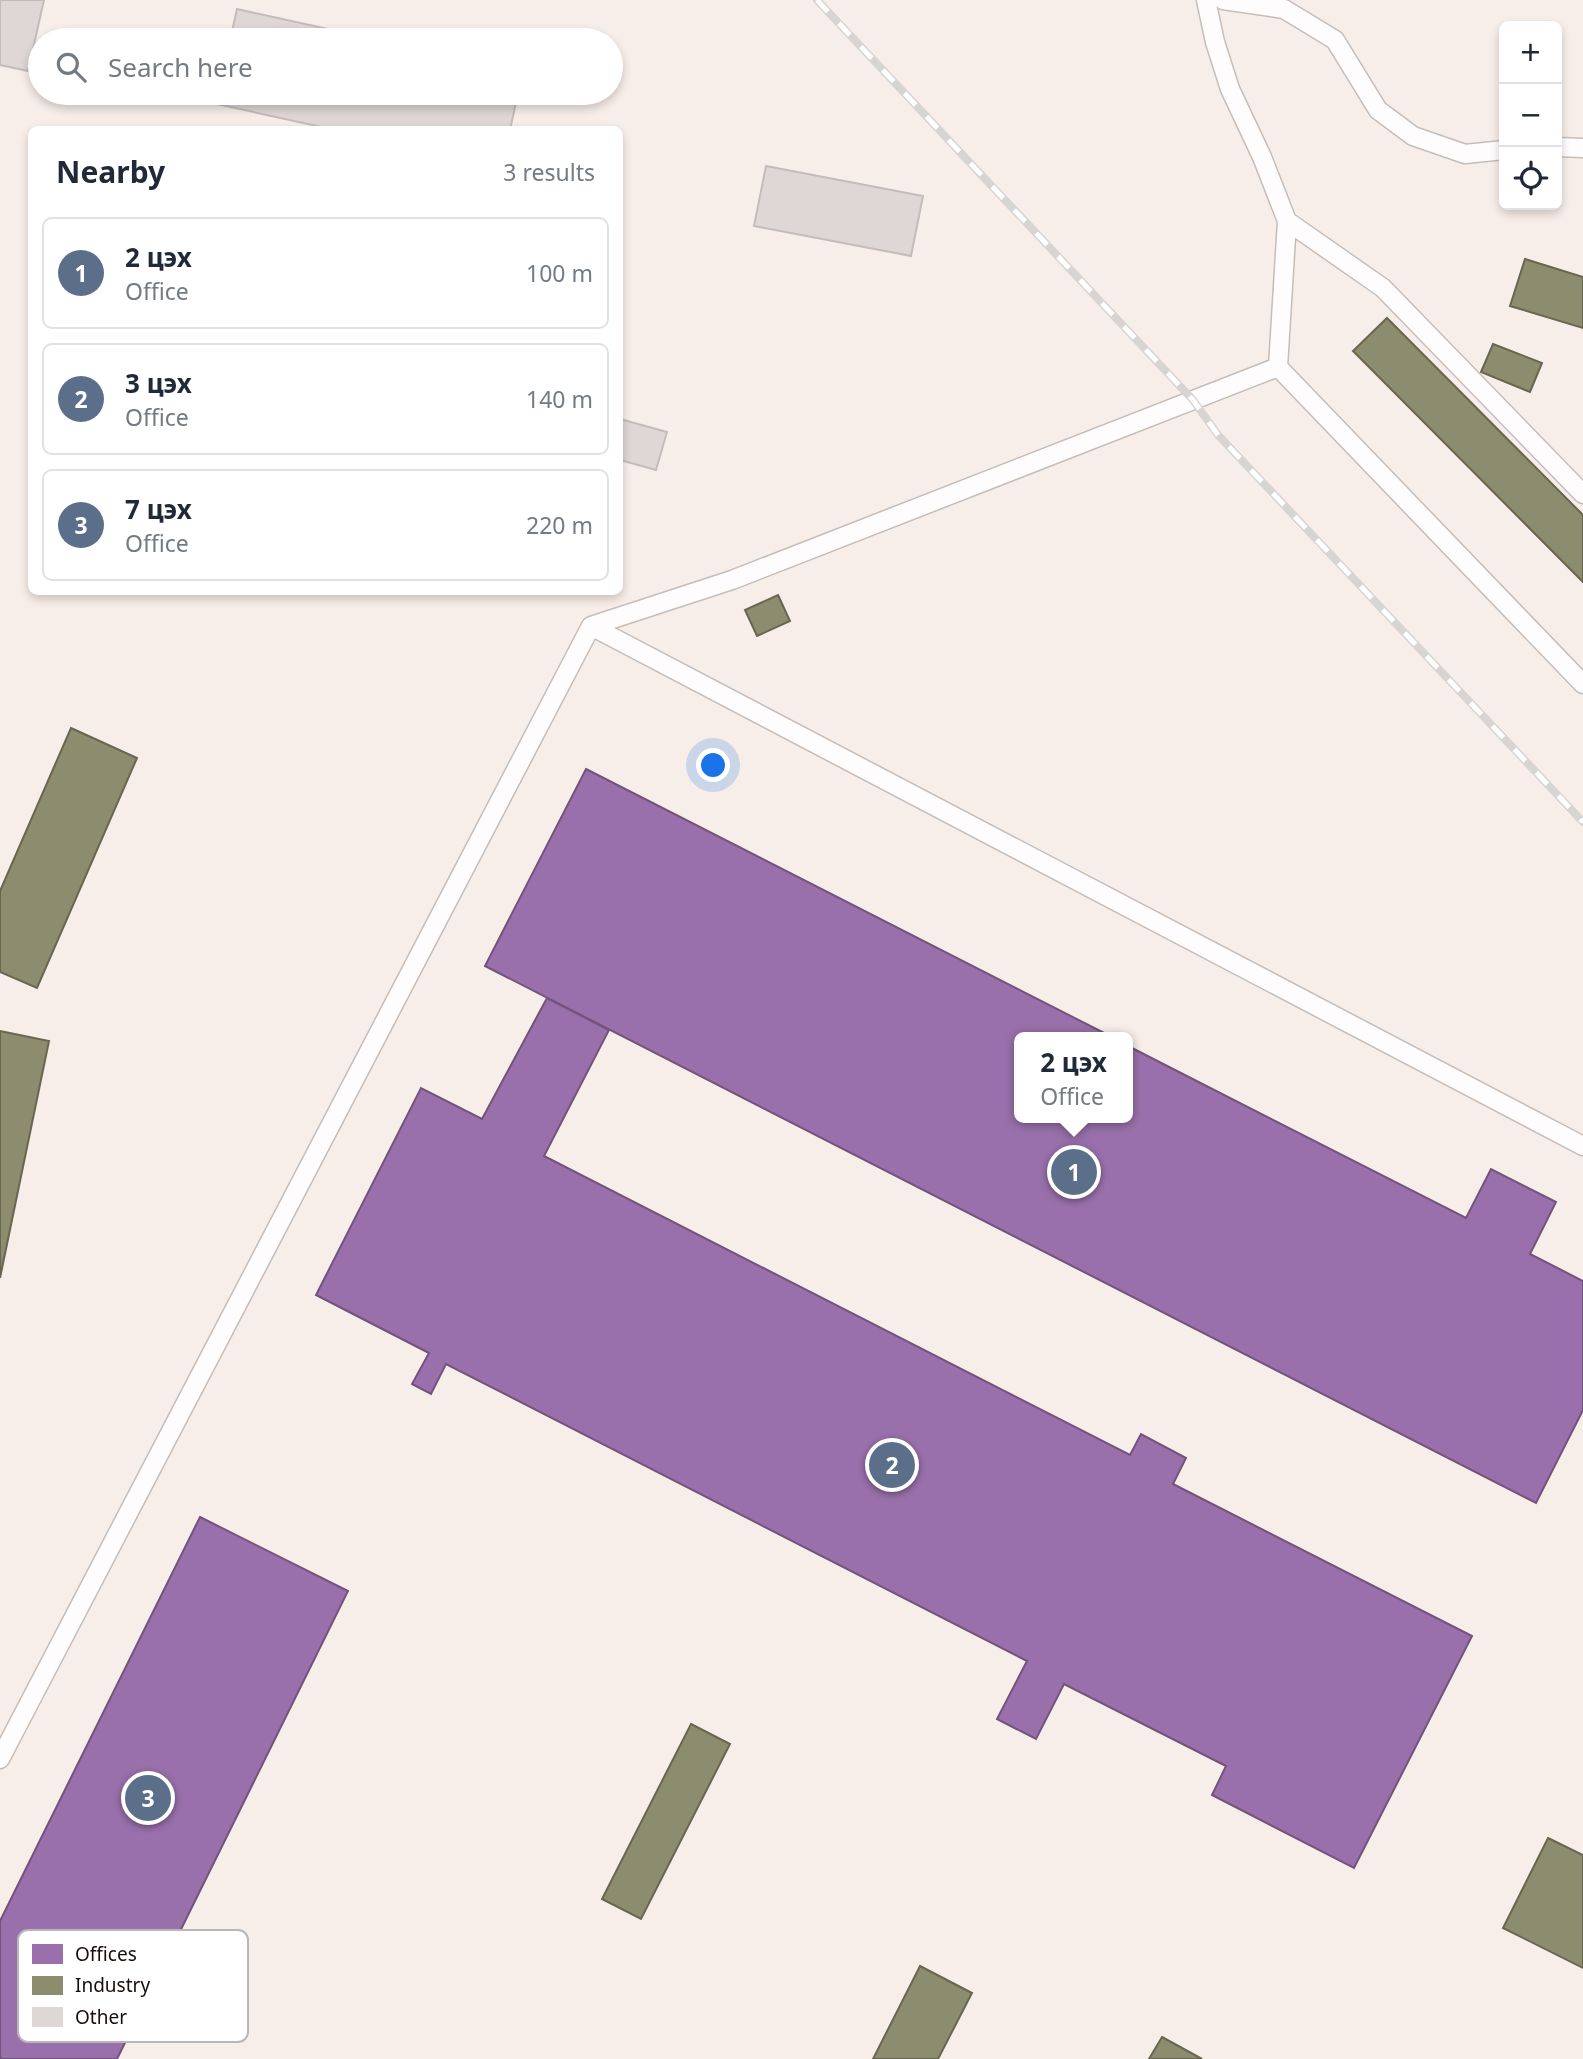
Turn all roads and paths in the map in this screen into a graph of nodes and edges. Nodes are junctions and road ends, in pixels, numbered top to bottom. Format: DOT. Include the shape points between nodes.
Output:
graph roads {
  1 [pos="1206,0"];
  2 [pos="1223,0"];
  3 [pos="1562,147"];
  4 [pos="1583,148"];
  5 [pos="1499,151"];
  6 [pos="1287,220"];
  7 [pos="1278,367"];
  8 [pos="1583,494"];
  9 [pos="590,626"];
  10 [pos="1583,684"];
  11 [pos="1583,1146"];
  12 [pos="0,1759"];
  1 -- 6 [label="lane" via="1230,89"];
  2 -- 5 [label="lane" via="1284,9 1335,40 1378,110 1413,136 1465,154"];
  3 -- 4 [label="lane"];
  6 -- 7 [label="lane"];
  6 -- 8 [label="lane" via="1383,288"];
  7 -- 9 [label="lane" via="733,580"];
  7 -- 10 [label="lane"];
  9 -- 11 [label="lane"];
  9 -- 12 [label="lane"];
}
